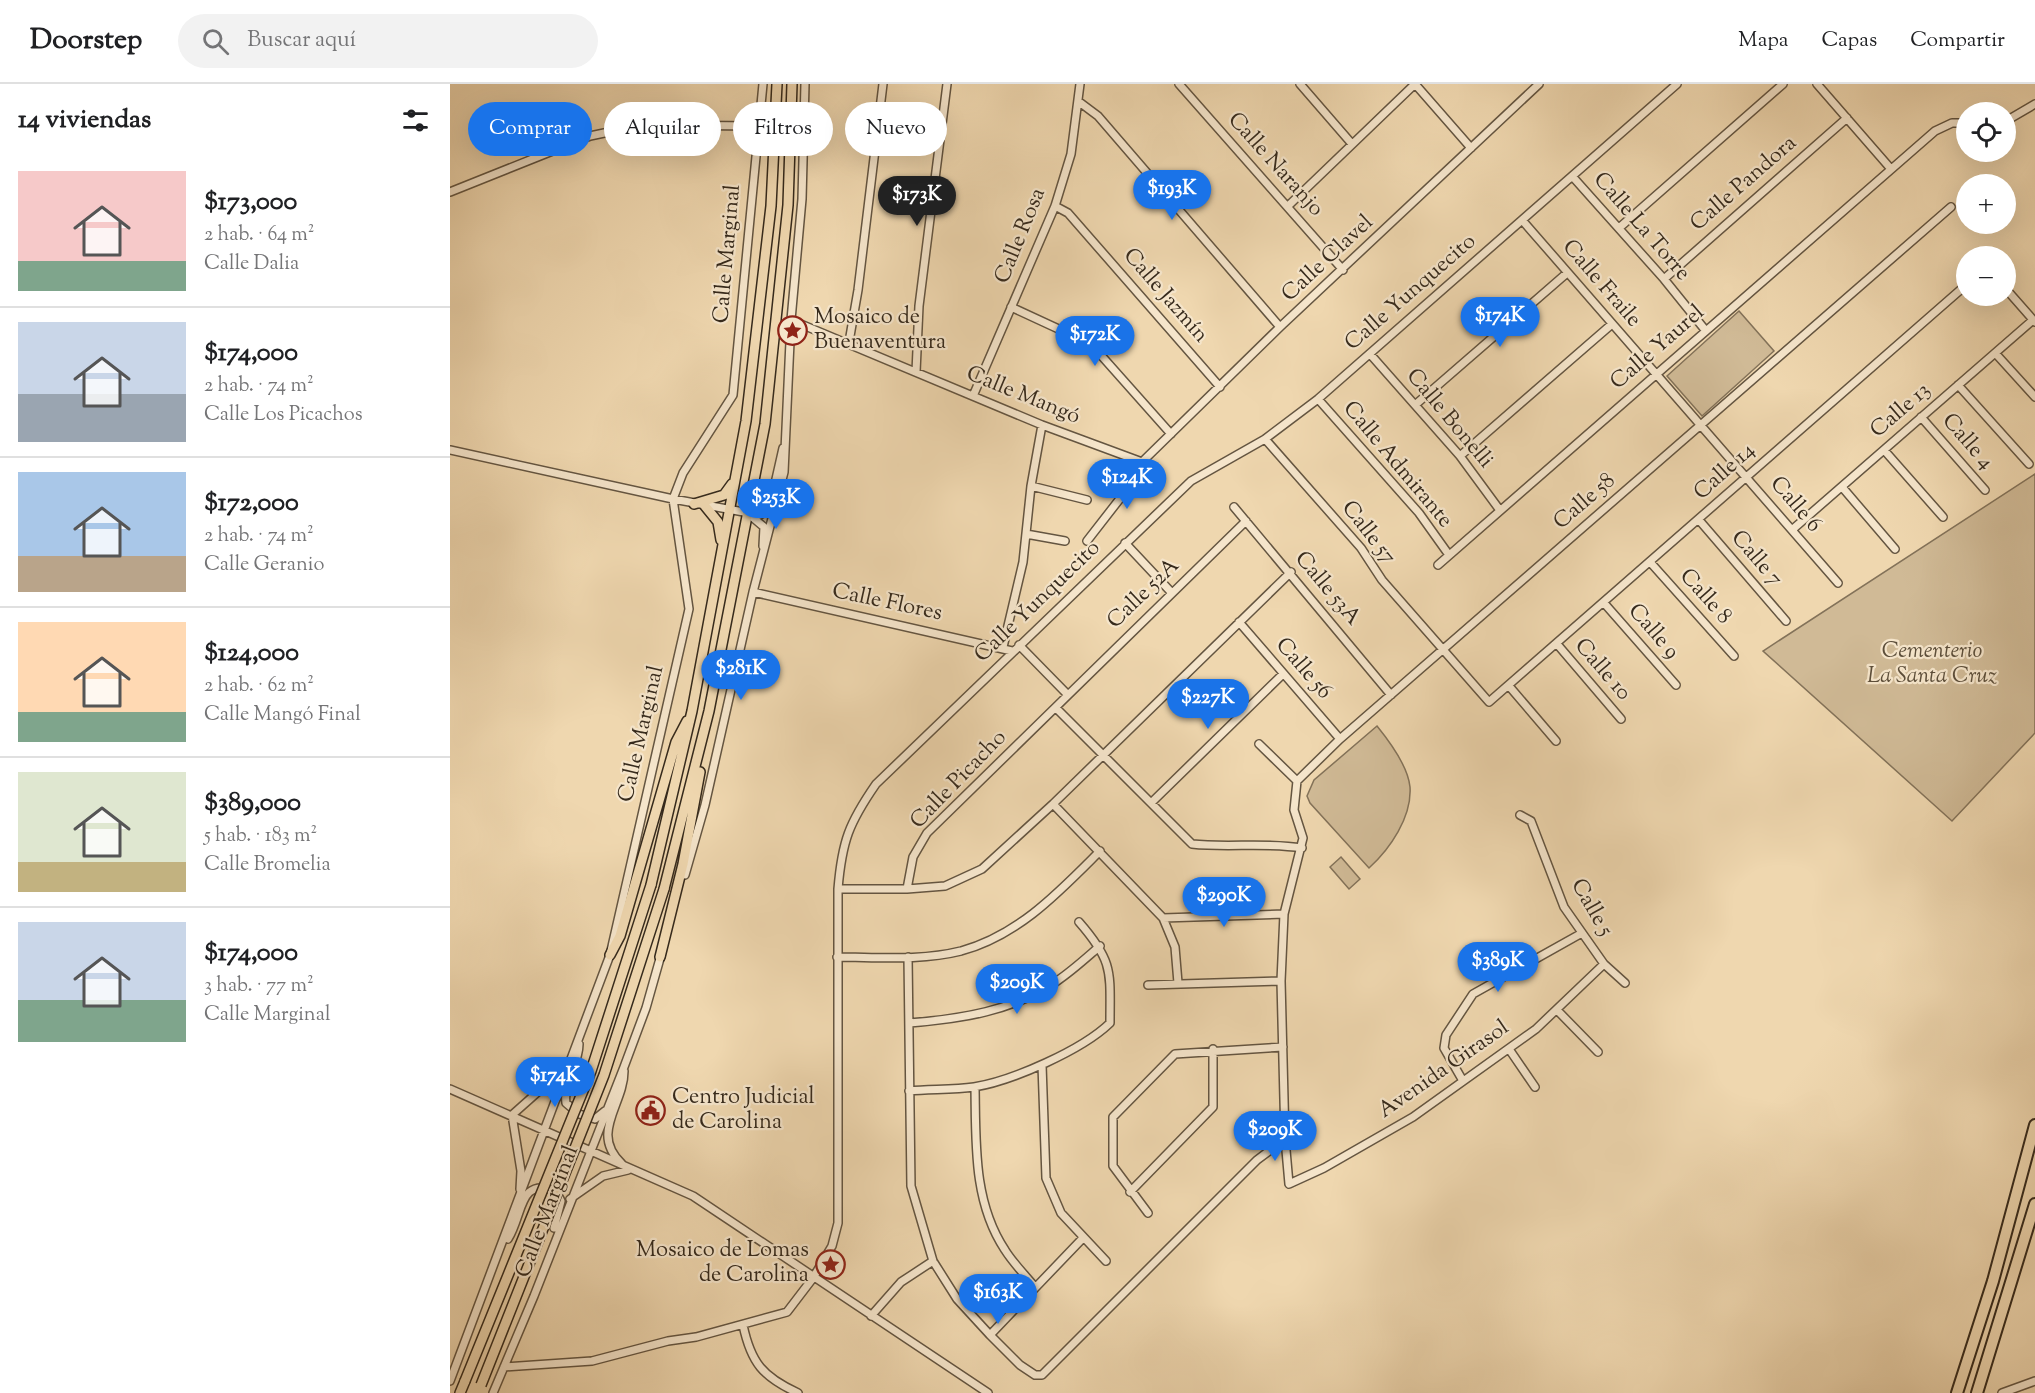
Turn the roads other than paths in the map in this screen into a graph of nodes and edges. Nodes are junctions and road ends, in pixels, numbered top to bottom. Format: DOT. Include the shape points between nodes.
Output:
graph roads {
  1 [pos="763,84"];
  2 [pos="777,84"];
  3 [pos="792,84"];
  4 [pos="805,84"];
  5 [pos="884,84"];
  6 [pos="947,84"];
  7 [pos="1080,84"];
  8 [pos="1179,84"];
  9 [pos="1299,84"];
  10 [pos="1415,84"];
  11 [pos="1539,84"];
  12 [pos="1677,84"];
  13 [pos="1783,84"];
  14 [pos="1817,84"];
  15 [pos="1078,101"];
  16 [pos="761,102"];
  17 [pos="2035,104"];
  18 [pos="2016,115"];
  19 [pos="1847,118"];
  20 [pos="1956,123"];
  21 [pos="733,126"];
  22 [pos="1352,144"];
  23 [pos="1471,148"];
  24 [pos="755,156"];
  25 [pos="1891,169"];
  26 [pos="1572,176"];
  27 [pos="450,192"];
  28 [pos="1055,206"];
  29 [pos="1288,206"];
  30 [pos="1951,207"];
  31 [pos="1522,220"];
  32 [pos="1619,228"];
  33 [pos="1343,270"];
  34 [pos="1568,273"];
  35 [pos="1664,279"];
  36 [pos="1956,294"];
  37 [pos="2016,300"];
  38 [pos="1011,308"];
  39 [pos="791,320"];
  40 [pos="2034,321"];
  41 [pos="1612,324"];
  42 [pos="1280,327"];
  43 [pos="1706,331"];
  44 [pos="849,342"];
  45 [pos="1370,354"];
  46 [pos="1996,354"];
  47 [pos="916,372"];
  48 [pos="1656,374"];
  49 [pos="1958,385"];
  50 [pos="1220,387"];
  51 [pos="973,396"];
  52 [pos="2035,397"];
  53 [pos="1318,399"];
  54 [pos="1415,405"];
  55 [pos="1922,417"];
  56 [pos="1042,425"];
  57 [pos="1701,425"];
  58 [pos="1171,434"];
  59 [pos="1265,440"];
  60 [pos="784,442"];
  61 [pos="450,450"];
  62 [pos="1884,450"];
  63 [pos="1460,456"];
  64 [pos="1142,462"];
  65 [pos="2029,464"];
  66 [pos="736,477"];
  67 [pos="1746,477"];
  68 [pos="1031,486"];
  69 [pos="1842,487"];
  70 [pos="1985,490"];
  71 [pos="673,499"];
  72 [pos="1087,500"];
  73 [pos="694,504"];
  74 [pos="705,506"];
  75 [pos="1234,507"];
  76 [pos="1499,510"];
  77 [pos="729,511"];
  78 [pos="748,514"];
  79 [pos="1942,517"];
  80 [pos="1699,520"];
  81 [pos="1246,521"];
  82 [pos="1793,529"];
  83 [pos="1026,534"];
  84 [pos="1065,541"];
  85 [pos="1087,541"];
  86 [pos="1125,543"];
  87 [pos="1895,549"];
  88 [pos="722,553"];
  89 [pos="1449,555"];
  90 [pos="1650,562"];
  91 [pos="761,565"];
  92 [pos="1438,565"];
  93 [pos="1291,572"];
  94 [pos="1838,583"];
  95 [pos="753,592"];
  96 [pos="1172,592"];
  97 [pos="1604,603"];
  98 [pos="1786,621"];
  99 [pos="1239,622"];
  100 [pos="1557,644"];
  101 [pos="1019,645"];
  102 [pos="1003,647"];
  103 [pos="1442,650"];
  104 [pos="1012,651"];
  105 [pos="1734,656"];
  106 [pos="1282,674"];
  107 [pos="1676,685"];
  108 [pos="1509,686"];
  109 [pos="1067,694"];
  110 [pos="1391,695"];
  111 [pos="1489,702"];
  112 [pos="1056,708"];
  113 [pos="692,711"];
  114 [pos="709,711"];
  115 [pos="1621,719"];
  116 [pos="1340,739"];
  117 [pos="1556,741"];
  118 [pos="1259,744"];
  119 [pos="1103,756"];
  120 [pos="1297,781"];
  121 [pos="1151,803"];
  122 [pos="1053,804"];
  123 [pos="1521,815"];
  124 [pos="1302,848"];
  125 [pos="1100,851"];
  126 [pos="838,889"];
  127 [pos="907,889"];
  128 [pos="1284,914"];
  129 [pos="1163,918"];
  130 [pos="1079,922"];
  131 [pos="1582,933"];
  132 [pos="1100,946"];
  133 [pos="610,955"];
  134 [pos="660,957"];
  135 [pos="837,957"];
  136 [pos="908,957"];
  137 [pos="1604,964"];
  138 [pos="1281,981"];
  139 [pos="1178,982"];
  140 [pos="1625,983"];
  141 [pos="1148,985"];
  142 [pos="1557,1010"];
  143 [pos="909,1023"];
  144 [pos="579,1035"];
  145 [pos="1283,1047"];
  146 [pos="1213,1049"];
  147 [pos="1509,1049"];
  148 [pos="1598,1052"];
  149 [pos="570,1063"];
  150 [pos="1042,1065"];
  151 [pos="624,1066"];
  152 [pos="1463,1081"];
  153 [pos="975,1087"];
  154 [pos="1535,1087"];
  155 [pos="450,1089"];
  156 [pos="909,1090"];
  157 [pos="608,1108"];
  158 [pos="512,1115"];
  159 [pos="2035,1125"];
  160 [pos="544,1133"];
  161 [pos="1285,1139"];
  162 [pos="590,1153"];
  163 [pos="628,1170"];
  164 [pos="1130,1192"];
  165 [pos="520,1197"];
  166 [pos="570,1198"];
  167 [pos="2035,1204"];
  168 [pos="1148,1213"];
  169 [pos="1083,1239"];
  170 [pos="551,1248"];
  171 [pos="500,1251"];
  172 [pos="933,1261"];
  173 [pos="1106,1261"];
  174 [pos="813,1278"];
  175 [pos="1035,1287"];
  176 [pos="871,1316"];
  177 [pos="743,1325"];
  178 [pos="990,1335"];
  179 [pos="504,1367"];
  180 [pos="450,1381"];
  181 [pos="2035,1381"];
  182 [pos="479,1389"];
  183 [pos="2005,1392"];
  184 [pos="460,1393"];
  185 [pos="493,1393"];
  186 [pos="798,1393"];
  187 [pos="988,1393"];
  188 [pos="1957,1393"];
  189 [pos="1977,1393"];
  1 -- 16 [label="street, Calle Marginal"];
  2 -- 66 [label="main road" via="771,206"];
  3 -- 78 [label="main road" via="788,205 777,324 765,424"];
  4 -- 39 [label="street, Calle Marginal" via="802,199"];
  5 -- 44 [label="street"];
  6 -- 47 [label="street" via="919,306"];
  7 -- 15 [label="street, Calle Rosa"];
  8 -- 29 [label="street, Calle Naranjo"];
  9 -- 22 [label="street"];
  10 -- 22 [label="street"];
  10 -- 23 [label="street"];
  11 -- 23 [label="street, Calle Clavel"];
  12 -- 26 [label="street, Calle Yunquecito"];
  13 -- 32 [label="street"];
  14 -- 19 [label="street"];
  15 -- 28 [label="street, Calle Rosa" via="1071,154"];
  15 -- 42 [label="street" via="1098,116"];
  17 -- 18 [label="street"];
  19 -- 25 [label="street"];
  19 -- 35 [label="street, Calle Pandora"];
  20 -- 25 [label="street, Calle Yaurel" via="1935,131"];
  21 -- 27 [label="street" via="642,124 590,136"];
  22 -- 29 [label="street"];
  23 -- 33 [label="street, Calle Clavel"];
  24 -- 71 [label="street, Calle Marginal" via="733,395 683,473"];
  25 -- 43 [label="street, Calle Yaurel"];
  26 -- 31 [label="street, Calle Yunquecito"];
  26 -- 32 [label="street, Calle La Torre"];
  28 -- 38 [label="street, Calle Rosa"];
  28 -- 50 [label="street, Calle Jazmín" via="1068,213"];
  29 -- 33 [label="street, Calle Naranjo"];
  30 -- 57 [label="street, Calle 58"];
  31 -- 34 [label="street, Calle Fraile"];
  31 -- 45 [label="street, Calle Yunquecito"];
  32 -- 35 [label="street, Calle La Torre"];
  33 -- 42 [label="street, Calle Clavel"];
  34 -- 41 [label="street, Calle Fraile"];
  34 -- 54 [label="street"];
  35 -- 43 [label="street, Calle La Torre"];
  36 -- 67 [label="street, Calle 14"];
  37 -- 40 [label="street"];
  38 -- 51 [label="street, Calle Rosa"];
  38 -- 58 [label="street" via="1091,344"];
  39 -- 44 [label="street, Calle Mangó"];
  39 -- 60 [label="street, Calle Marginal"];
  40 -- 46 [label="street, Calle 13"];
  41 -- 48 [label="street, Calle Fraile"];
  41 -- 63 [label="street"];
  42 -- 50 [label="street, Calle Clavel"];
  43 -- 48 [label="street, Calle Yaurel"];
  44 -- 47 [label="street, Calle Mangó"];
  45 -- 53 [label="street, Calle Yunquecito"];
  45 -- 54 [label="street, Calle Bonelli"];
  46 -- 49 [label="street, Calle 13"];
  46 -- 52 [label="street"];
  47 -- 51 [label="street, Calle Mangó"];
  48 -- 57 [label="street, Calle Fraile"];
  48 -- 76 [label="street, Calle Yaurel"];
  49 -- 55 [label="street, Calle 13"];
  49 -- 65 [label="street"];
  50 -- 58 [label="street, Calle Clavel"];
  51 -- 56 [label="street, Calle Mangó"];
  53 -- 59 [label="street, Calle Yunquecito"];
  53 -- 89 [label="street, Calle Admirante" via="1419,513"];
  54 -- 63 [label="street, Calle Bonelli"];
  55 -- 62 [label="street, Calle 13"];
  55 -- 70 [label="street, Calle 4"];
  56 -- 64 [label="street, Calle Mangó"];
  56 -- 68 [label="street"];
  57 -- 67 [label="street, Calle 6"];
  57 -- 103 [label="street, Calle 58"];
  58 -- 64 [label="street, Calle Clavel"];
  59 -- 86 [label="street, Calle Yunquecito" via="1191,481"];
  59 -- 103 [label="street, Calle 57" via="1361,548 1382,580"];
  60 -- 78 [label="street" via="769,510 765,514"];
  60 -- 91 [label="street, Calle Marginal" via="783,481"];
  61 -- 71 [label="street"];
  62 -- 69 [label="street, Calle 13"];
  62 -- 79 [label="street"];
  63 -- 76 [label="street, Calle Bonelli"];
  64 -- 85 [label="street, Calle Clavel" via="1122,496"];
  66 -- 73 [label="main road" via="724,495"];
  66 -- 77 [label="main road"];
  67 -- 80 [label="street, Calle 14"];
  67 -- 82 [label="street, Calle 6"];
  68 -- 72 [label="street"];
  68 -- 83 [label="street"];
  69 -- 82 [label="street, Calle 13"];
  69 -- 87 [label="street"];
  71 -- 73 [label="street"];
  71 -- 133 [label="street, Calle Marginal" via="689,609"];
  73 -- 74 [label="street"];
  74 -- 77 [label="street"];
  74 -- 88 [label="main road" via="718,522"];
  75 -- 81 [label="street, Calle 53A"];
  76 -- 89 [label="street, Calle Yaurel"];
  77 -- 78 [label="street"];
  77 -- 88 [label="main road"];
  78 -- 91 [label="street" via="764,527"];
  78 -- 114 [label="main road"];
  80 -- 90 [label="street, Calle 14"];
  80 -- 98 [label="street, Calle 7"];
  81 -- 93 [label="street, Calle 53A"];
  81 -- 96 [label="street, Calle 52A"];
  82 -- 94 [label="street, Calle 6"];
  83 -- 84 [label="street"];
  83 -- 102 [label="street"];
  86 -- 96 [label="street"];
  86 -- 101 [label="street, Calle Yunquecito"];
  88 -- 113 [label="main road"];
  89 -- 92 [label="street, Calle Yaurel"];
  90 -- 97 [label="street, Calle 14"];
  90 -- 105 [label="street, Calle 8"];
  91 -- 95 [label="street, Calle Marginal"];
  93 -- 99 [label="street"];
  93 -- 110 [label="street, Calle 53A"];
  95 -- 102 [label="street, Calle Flores"];
  95 -- 134 [label="street, Calle Marginal" via="705,806"];
  96 -- 109 [label="street, Calle 52A"];
  97 -- 100 [label="street, Calle 14"];
  97 -- 107 [label="street, Calle 9"];
  99 -- 106 [label="street, Calle 56"];
  99 -- 119 [label="street"];
  100 -- 108 [label="street, Calle 14"];
  100 -- 115 [label="street, Calle 10"];
  101 -- 104 [label="street, Calle Yunquecito"];
  101 -- 109 [label="street"];
  102 -- 104 [label="street, Calle Flores"];
  103 -- 110 [label="street, Calle 58"];
  103 -- 111 [label="street, Calle 57"];
  104 -- 126 [label="street, Calle Yunquecito" via="876,784 854,816 841,850"];
  106 -- 116 [label="street, Calle 56"];
  106 -- 121 [label="street"];
  108 -- 111 [label="street, Calle 14"];
  108 -- 117 [label="street"];
  109 -- 112 [label="street, Calle 52A"];
  110 -- 116 [label="street, Calle 58"];
  112 -- 119 [label="street"];
  112 -- 127 [label="street, Calle Picacho" via="927,833 913,857"];
  113 -- 133 [label="main road" via="676,742 620,936"];
  113 -- 184 [label="main road, bridge" via="651,885 587,1081"];
  114 -- 134 [label="main road" via="683,864"];
  114 -- 182 [label="main road, bridge" via="664,889 600,1086"];
  116 -- 120 [label="street, Calle 58"];
  118 -- 120 [label="street"];
  119 -- 121 [label="street"];
  119 -- 122 [label="street"];
  120 -- 124 [label="street" via="1294,810 1303,838"];
  121 -- 124 [label="street" via="1192,844"];
  122 -- 125 [label="street"];
  122 -- 127 [label="street" via="982,869 945,886"];
  123 -- 131 [label="street, Calle 5" via="1531,821 1564,907"];
  124 -- 128 [label="street"];
  125 -- 129 [label="street"];
  125 -- 136 [label="street" via="1048,903 1010,931 960,951"];
  126 -- 127 [label="street"];
  126 -- 135 [label="street, Calle Yunquecito"];
  128 -- 129 [label="street"];
  128 -- 138 [label="street"];
  129 -- 139 [label="street" via="1175,947"];
  130 -- 132 [label="street"];
  131 -- 137 [label="street, Calle 5"];
  131 -- 152 [label="street" via="1473,994 1446,1035 1444,1048"];
  132 -- 143 [label="street" via="1057,981 1013,1004 961,1019"];
  132 -- 150 [label="street" via="1110,968 1110,1023 1096,1036"];
  133 -- 144 [label="street, Calle Marginal"];
  134 -- 151 [label="street, Calle Marginal"];
  135 -- 136 [label="street"];
  135 -- 174 [label="street, Calle Yunquecito" via="838,1223 831,1246"];
  136 -- 143 [label="street"];
  137 -- 140 [label="street, Calle 5"];
  137 -- 142 [label="street, Avenida Girasol"];
  138 -- 139 [label="street"];
  138 -- 145 [label="street"];
  139 -- 141 [label="street"];
  142 -- 147 [label="street, Avenida Girasol"];
  142 -- 148 [label="street"];
  143 -- 156 [label="street"];
  144 -- 149 [label="street, Calle Marginal"];
  144 -- 157 [label="street" via="579,1056 566,1102 579,1114 594,1119"];
  145 -- 146 [label="street"];
  145 -- 161 [label="street"];
  146 -- 164 [label="street" via="1212,1107"];
  146 -- 164 [label="street" via="1175,1054 1113,1116 1113,1166"];
  147 -- 152 [label="street, Avenida Girasol"];
  147 -- 154 [label="street"];
  149 -- 158 [label="street"];
  149 -- 160 [label="street, Calle Marginal"];
  150 -- 153 [label="street"];
  150 -- 169 [label="street" via="1046,1178 1061,1213"];
  151 -- 157 [label="street, Calle Marginal"];
  151 -- 163 [label="street" via="624,1080 609,1120 609,1143 615,1157"];
  152 -- 161 [label="street, Avenida Girasol" via="1413,1117 1289,1184"];
  153 -- 156 [label="street"];
  153 -- 175 [label="street" via="976,1168 984,1205 1005,1250"];
  155 -- 158 [label="street"];
  156 -- 172 [label="street" via="911,1186"];
  157 -- 162 [label="street, Calle Marginal"];
  158 -- 160 [label="street"];
  158 -- 165 [label="street" via="522,1171"];
  159 -- 188 [label="highway" via="1993,1281"];
  160 -- 162 [label="street"];
  160 -- 165 [label="street, Calle Marginal"];
  161 -- 178 [label="street" via="1257,1160 1042,1375 1035,1376 1020,1365"];
  162 -- 163 [label="street"];
  162 -- 166 [label="street, Calle Marginal"];
  163 -- 166 [label="street" via="603,1176"];
  163 -- 174 [label="street" via="693,1196"];
  164 -- 168 [label="street"];
  165 -- 171 [label="street, Calle Marginal"];
  166 -- 170 [label="street, Calle Marginal"];
  167 -- 189 [label="highway"];
  169 -- 173 [label="street"];
  169 -- 175 [label="street"];
  170 -- 171 [label="street" via="561,1201 556,1191 537,1186 526,1196"];
  170 -- 179 [label="street, Calle Marginal"];
  171 -- 180 [label="street, Calle Marginal"];
  172 -- 176 [label="street" via="901,1282"];
  172 -- 178 [label="street" via="957,1299"];
  174 -- 176 [label="street"];
  174 -- 177 [label="street, Calle Yunquecito" via="787,1312"];
  175 -- 178 [label="street"];
  176 -- 187 [label="street"];
  177 -- 179 [label="street, Calle Yunquecito" via="592,1361"];
  177 -- 186 [label="street" via="747,1346 761,1370 771,1380"];
  179 -- 185 [label="street, Calle Marginal"];
  181 -- 183 [label="street"];
}
